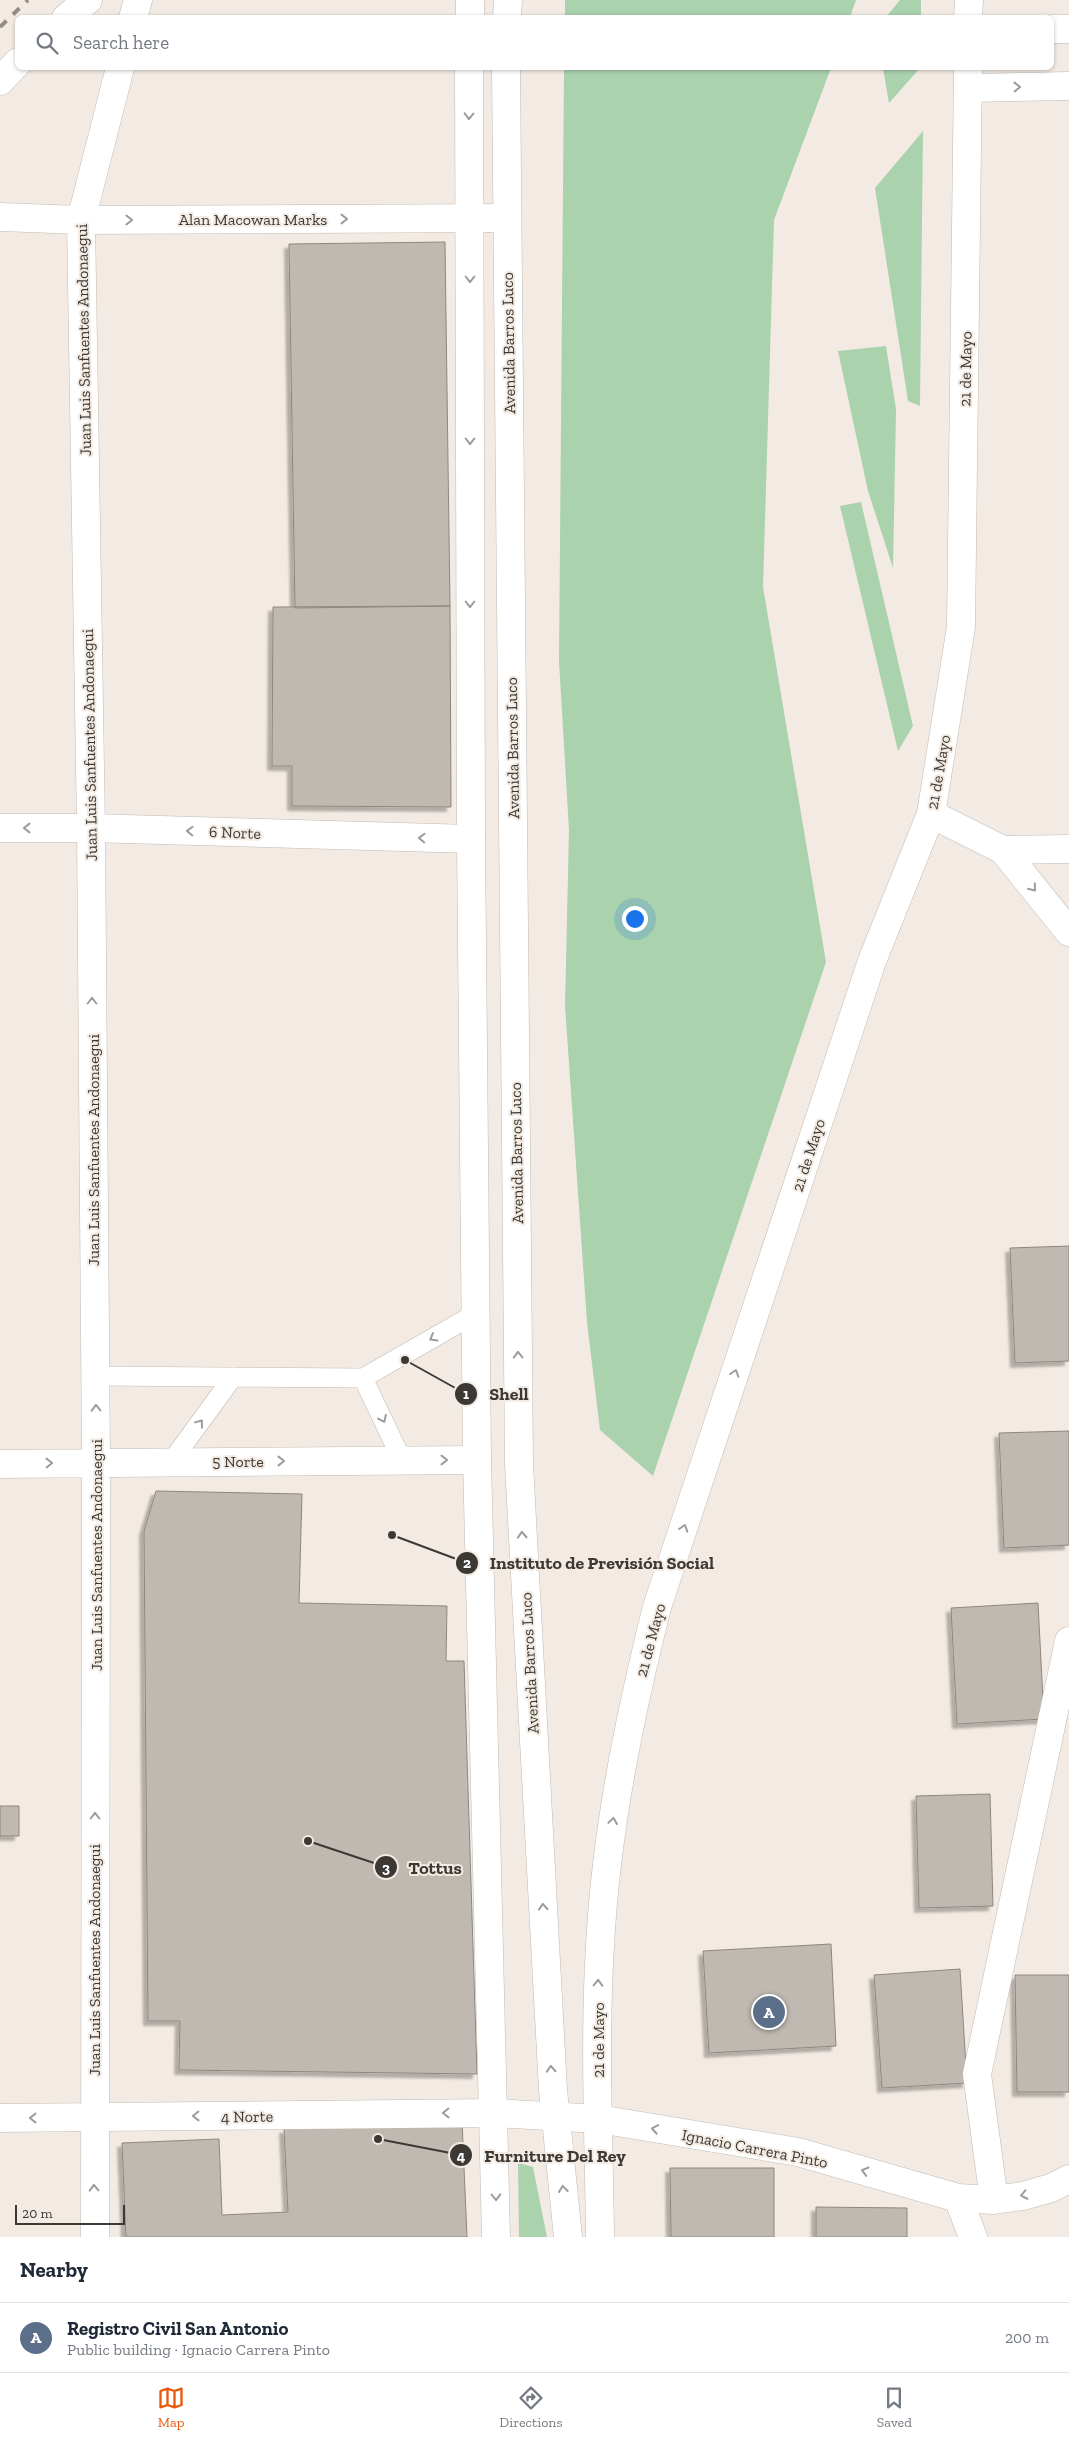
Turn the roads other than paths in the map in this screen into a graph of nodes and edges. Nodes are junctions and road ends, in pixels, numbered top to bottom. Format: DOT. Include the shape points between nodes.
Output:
graph roads {
  1 [pos="88,0"];
  2 [pos="138,0"];
  3 [pos="470,0"];
  4 [pos="508,0"];
  5 [pos="968,0"];
  6 [pos="70,15"];
  7 [pos="135,15"];
  8 [pos="470,15"];
  9 [pos="507,15"];
  10 [pos="968,15"];
  11 [pos="1054,29"];
  12 [pos="1069,29"];
  13 [pos="15,65"];
  14 [pos="119,70"];
  15 [pos="469,70"];
  16 [pos="506,70"];
  17 [pos="968,78"];
  18 [pos="0,81"];
  19 [pos="1069,86"];
  20 [pos="0,217"];
  21 [pos="470,218"];
  22 [pos="505,218"];
  23 [pos="81,220"];
  24 [pos="931,814"];
  25 [pos="0,828"];
  26 [pos="91,828"];
  27 [pos="471,839"];
  28 [pos="1069,849"];
  29 [pos="1003,850"];
  30 [pos="1069,932"];
  31 [pos="475,1314"];
  32 [pos="95,1376"];
  33 [pos="233,1377"];
  34 [pos="363,1378"];
  35 [pos="402,1460"];
  36 [pos="477,1460"];
  37 [pos="96,1462"];
  38 [pos="170,1462"];
  39 [pos="0,1464"];
  40 [pos="1069,1641"];
  41 [pos="495,2113"];
  42 [pos="0,2118"];
  43 [pos="93,2118"];
  44 [pos="554,2118"];
  45 [pos="599,2119"];
  46 [pos="1069,2179"];
  47 [pos="958,2198"];
  48 [pos="994,2200"];
  49 [pos="95,2237"];
  50 [pos="496,2237"];
  51 [pos="568,2237"];
  52 [pos="600,2237"];
  53 [pos="973,2237"];
  1 -- 6 [label="street"];
  2 -- 7 [label="street"];
  3 -- 8 [label="street"];
  4 -- 9 [label="street"];
  5 -- 10 [label="street"];
  11 -- 12 [label="street"];
  13 -- 18 [label="street"];
  14 -- 23 [label="street, Juan Luis Sanfuentes Andonaegui"];
  15 -- 21 [label="street, one-way"];
  16 -- 22 [label="street, Avenida Barros Luco"];
  17 -- 19 [label="street, one-way"];
  17 -- 24 [label="street, 21 de Mayo" via="961,627"];
  20 -- 23 [label="street, Alan Macowan Marks"];
  21 -- 22 [label="street, Alan Macowan Marks"];
  23 -- 21 [label="street, Alan Macowan Marks, one-way"];
  21 -- 27 [label="street, one-way"];
  44 -- 22 [label="street, Avenida Barros Luco, one-way" via="519,1464"];
  23 -- 26 [label="street, Juan Luis Sanfuentes Andonaegui"];
  24 -- 29 [label="street"];
  45 -- 24 [label="street, 21 de Mayo, one-way" via="597,2014 607,1860 619,1775 657,1607 872,962"];
  26 -- 25 [label="street, 6 Norte, one-way"];
  27 -- 26 [label="street, 6 Norte, one-way"];
  32 -- 26 [label="street, Juan Luis Sanfuentes Andonaegui, one-way"];
  27 -- 31 [label="street"];
  28 -- 29 [label="street"];
  29 -- 30 [label="street, one-way"];
  31 -- 34 [label="lane, one-way"];
  31 -- 36 [label="street"];
  32 -- 33 [label="lane"];
  37 -- 32 [label="street, Juan Luis Sanfuentes Andonaegui, one-way"];
  33 -- 34 [label="lane"];
  38 -- 33 [label="lane, one-way"];
  34 -- 35 [label="lane, one-way"];
  35 -- 36 [label="street, 5 Norte, one-way"];
  38 -- 35 [label="street, 5 Norte, one-way"];
  36 -- 41 [label="street"];
  37 -- 38 [label="street, 5 Norte"];
  39 -- 37 [label="street, 5 Norte, one-way"];
  43 -- 37 [label="street, Juan Luis Sanfuentes Andonaegui, one-way"];
  40 -- 48 [label="street" via="977,2074"];
  41 -- 43 [label="street, 4 Norte, one-way"];
  41 -- 44 [label="street, Ignacio Carrera Pinto"];
  41 -- 50 [label="street, one-way"];
  43 -- 42 [label="street, 4 Norte, one-way"];
  49 -- 43 [label="street, Juan Luis Sanfuentes Andonaegui, one-way"];
  44 -- 45 [label="street, Ignacio Carrera Pinto"];
  51 -- 44 [label="street, Avenida Barros Luco, one-way"];
  47 -- 45 [label="street, Ignacio Carrera Pinto, one-way" via="798,2152"];
  45 -- 52 [label="street, 21 de Mayo"];
  46 -- 48 [label="street, Ignacio Carrera Pinto, one-way" via="1023,2196"];
  47 -- 48 [label="street, Ignacio Carrera Pinto"];
  47 -- 53 [label="street"];
}
